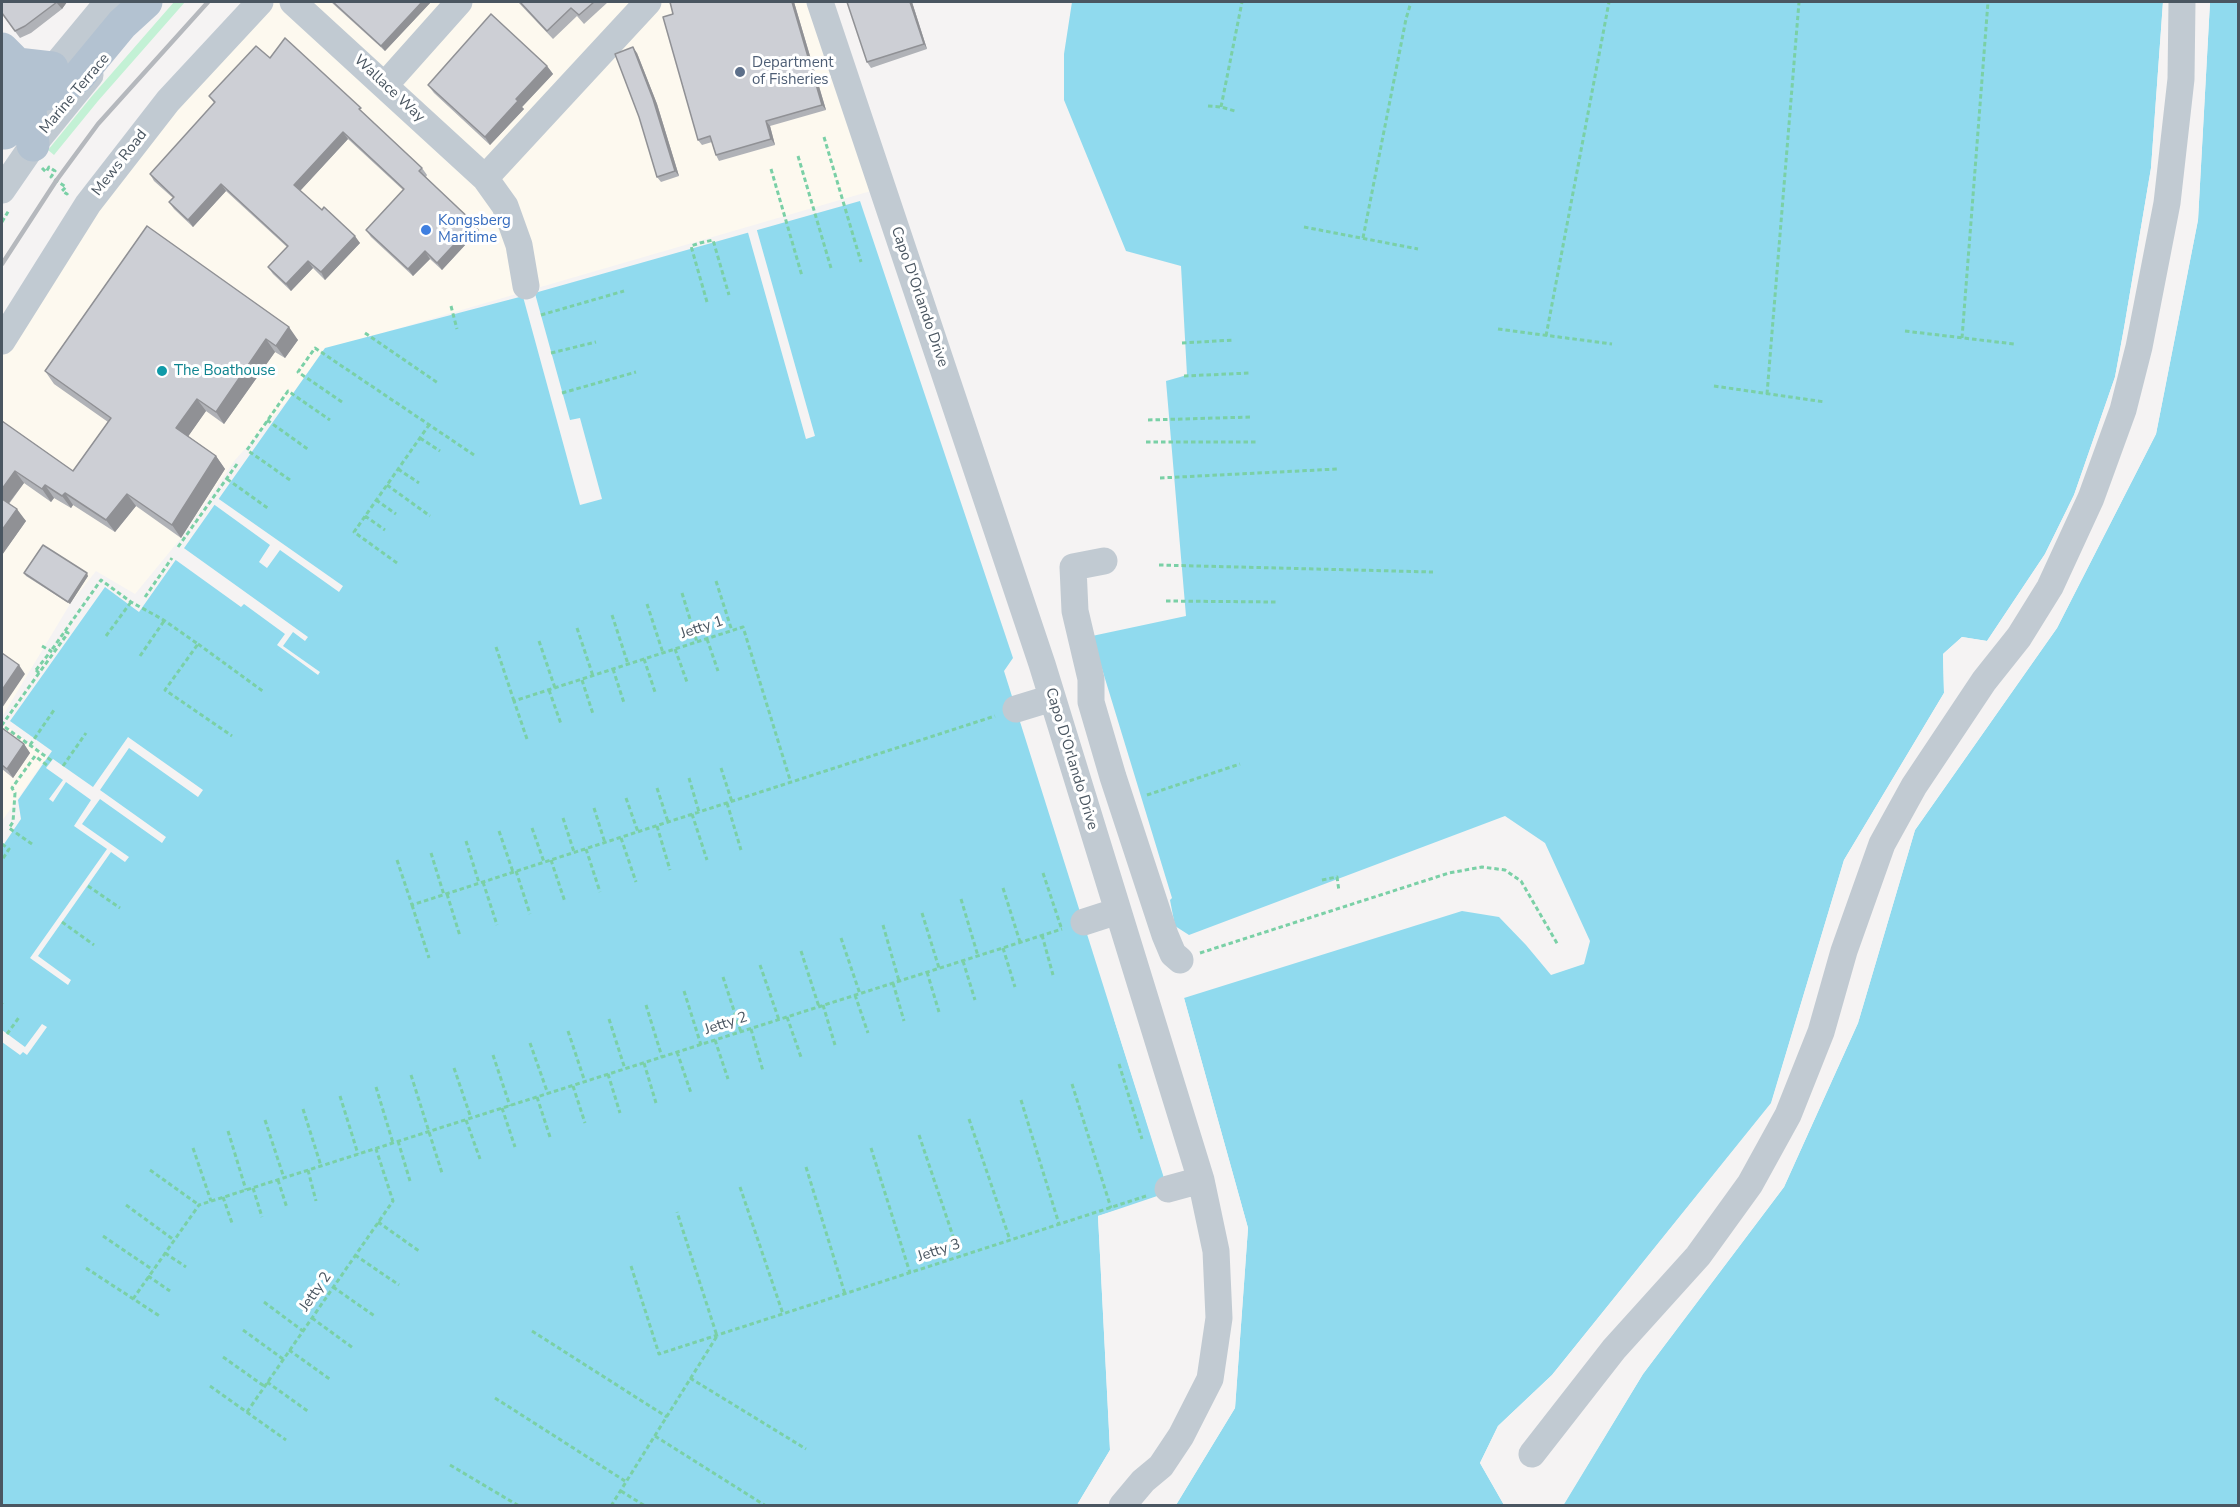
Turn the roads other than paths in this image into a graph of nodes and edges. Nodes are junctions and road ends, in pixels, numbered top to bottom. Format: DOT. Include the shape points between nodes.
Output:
graph roads {
  1 [pos="146,2"];
  2 [pos="154,2"];
  3 [pos="260,2"];
  4 [pos="293,2"];
  5 [pos="459,2"];
  6 [pos="648,2"];
  7 [pos="820,2"];
  8 [pos="2182,2"];
  9 [pos="98,6"];
  10 [pos="2,49"];
  11 [pos="2,56"];
  12 [pos="52,68"];
  13 [pos="2,78"];
  14 [pos="385,85"];
  15 [pos="15,97"];
  16 [pos="16,143"];
  17 [pos="484,178"];
  18 [pos="2,190"];
  19 [pos="526,286"];
  20 [pos="2,342"];
  21 [pos="1104,561"];
  22 [pos="1052,698"];
  23 [pos="1016,709"];
  24 [pos="1118,911"];
  25 [pos="1073,926"];
  26 [pos="1137,974"];
  27 [pos="1201,1180"];
  28 [pos="1168,1189"];
  29 [pos="1532,1454"];
  30 [pos="1122,1506"];
  1 -- 15 [label="main road" via="73,81 46,94"];
  2 -- 16 [label="street, Marine Terrace"];
  3 -- 20 [label="street, Mews Road" via="168,101 88,204"];
  4 -- 14 [label="street, Wallace Way"];
  5 -- 14 [label="street"];
  6 -- 17 [label="street"];
  7 -- 22 [label="street, Capo D'Orlando Drive"];
  8 -- 29 [label="street" via="2181,79 2167,203 2123,410 2091,498 2050,587 1914,786 1882,844 1817,1042 1788,1115 1750,1184 1698,1256 1614,1349"];
  9 -- 12 [label="street"];
  10 -- 12 [label="main road" via="17,63"];
  11 -- 15 [label="main road" via="21,82"];
  12 -- 15 [label="street"];
  13 -- 15 [label="main road"];
  14 -- 17 [label="street, Wallace Way"];
  15 -- 16 [label="main road"];
  16 -- 18 [label="street, Marine Terrace"];
  17 -- 19 [label="street, Wallace Way" via="505,206 519,245"];
  21 -- 26 [label="street" via="1073,567 1075,610 1091,679 1091,702 1173,954 1172,963"];
  22 -- 23 [label="street"];
  22 -- 24 [label="street, Capo D'Orlando Drive"];
  24 -- 25 [label="street"];
  24 -- 26 [label="street, Capo D'Orlando Drive"];
  26 -- 27 [label="street, Capo D'Orlando Drive"];
  27 -- 28 [label="street"];
  27 -- 30 [label="street, Capo D'Orlando Drive" via="1216,1251 1219,1318 1210,1379 1161,1466"];
}
